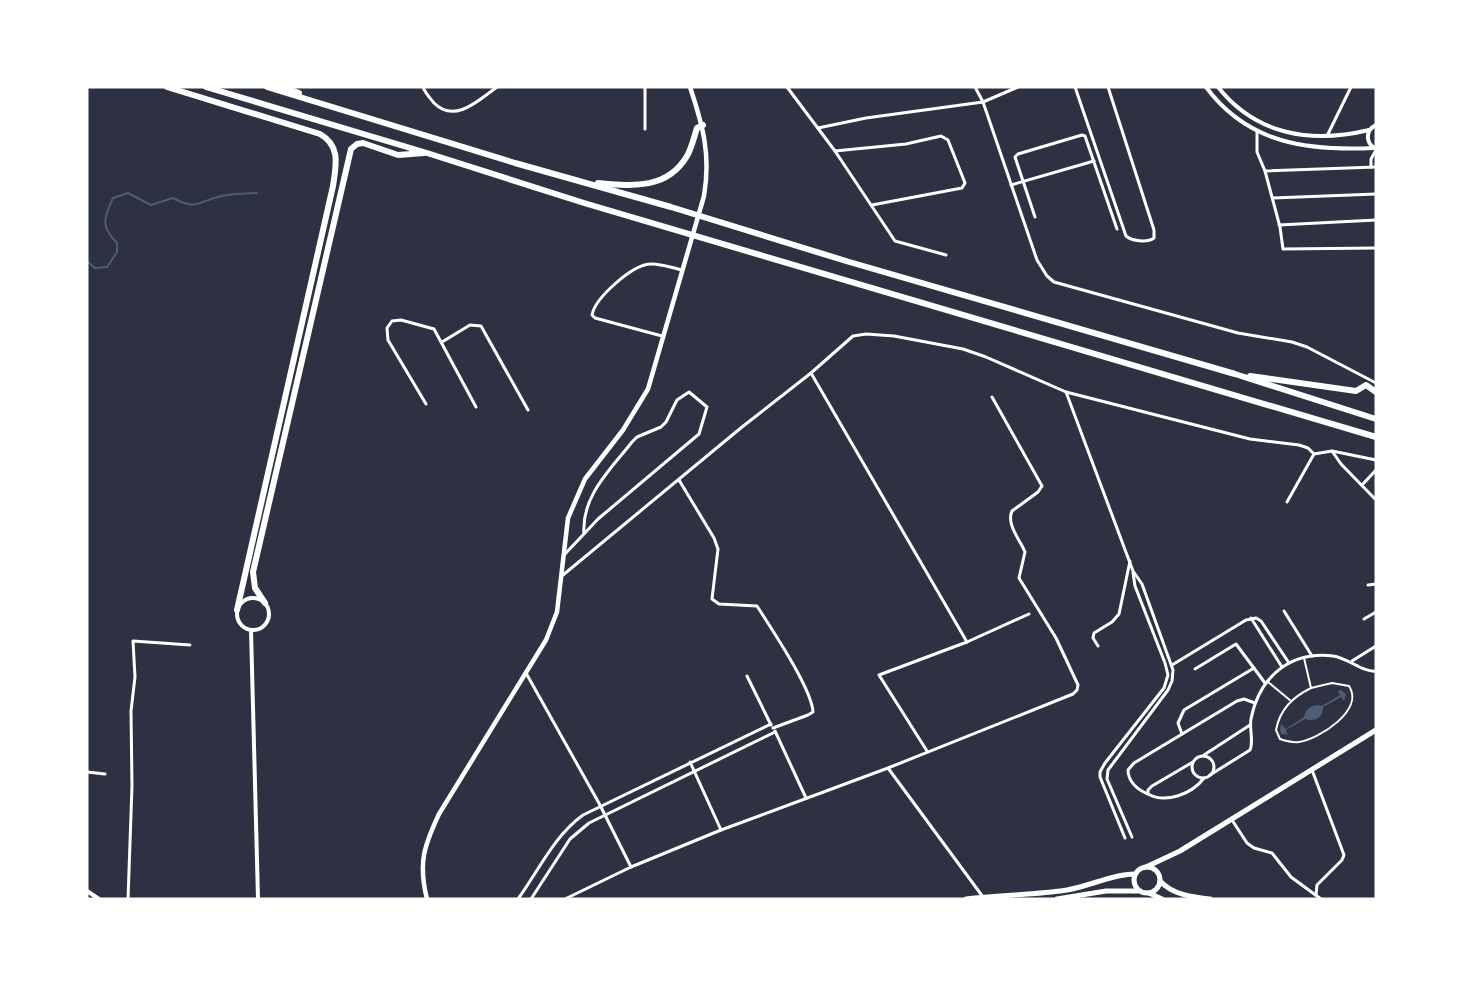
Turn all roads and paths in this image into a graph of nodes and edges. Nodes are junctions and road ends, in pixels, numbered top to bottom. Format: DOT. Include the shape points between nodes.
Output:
graph roads {
  1 [pos="167,87"];
  2 [pos="206,87"];
  3 [pos="267,87"];
  4 [pos="283,87"];
  5 [pos="423,87"];
  6 [pos="497,87"];
  7 [pos="645,87"];
  8 [pos="690,87"];
  9 [pos="787,87"];
  10 [pos="975,87"];
  11 [pos="1018,87"];
  12 [pos="1075,87"];
  13 [pos="1108,87"];
  14 [pos="1206,87"];
  15 [pos="1218,87"];
  16 [pos="1351,87"];
  17 [pos="983,102"];
  18 [pos="387,124"];
  19 [pos="703,125"];
  20 [pos="1376,125"];
  21 [pos="818,128"];
  22 [pos="645,129"];
  23 [pos="1369,130"];
  24 [pos="1257,132"];
  25 [pos="1327,136"];
  26 [pos="1375,149"];
  27 [pos="836,151"];
  28 [pos="427,153"];
  29 [pos="1094,161"];
  30 [pos="1371,166"];
  31 [pos="1376,167"];
  32 [pos="1265,171"];
  33 [pos="582,182"];
  34 [pos="1023,182"];
  35 [pos="1011,185"];
  36 [pos="1376,194"];
  37 [pos="1272,198"];
  38 [pos="872,205"];
  39 [pos="1035,217"];
  40 [pos="1376,220"];
  41 [pos="1279,225"];
  42 [pos="1117,229"];
  43 [pos="1376,248"];
  44 [pos="946,255"];
  45 [pos="317,256"];
  46 [pos="326,258"];
  47 [pos="682,270"];
  48 [pos="664,337"];
  49 [pos="442,342"];
  50 [pos="811,373"];
  51 [pos="1235,374"];
  52 [pos="1368,382"];
  53 [pos="1376,383"];
  54 [pos="1066,392"];
  55 [pos="1376,392"];
  56 [pos="992,397"];
  57 [pos="426,404"];
  58 [pos="476,407"];
  59 [pos="528,410"];
  60 [pos="1376,419"];
  61 [pos="1376,437"];
  62 [pos="1332,451"];
  63 [pos="1314,454"];
  64 [pos="1376,460"];
  65 [pos="1376,470"];
  66 [pos="678,480"];
  67 [pos="1363,484"];
  68 [pos="1376,500"];
  69 [pos="1287,502"];
  70 [pos="584,534"];
  71 [pos="562,556"];
  72 [pos="1130,561"];
  73 [pos="1133,571"];
  74 [pos="561,576"];
  75 [pos="1376,584"];
  76 [pos="1368,585"];
  77 [pos="266,603"];
  78 [pos="237,610"];
  79 [pos="1284,610"];
  80 [pos="1376,612"];
  81 [pos="1029,614"];
  82 [pos="1251,618"];
  83 [pos="1364,620"];
  84 [pos="251,630"];
  85 [pos="967,642"];
  86 [pos="190,645"];
  87 [pos="1098,646"];
  88 [pos="1376,646"];
  89 [pos="1312,657"];
  90 [pos="1304,658"];
  91 [pos="1350,661"];
  92 [pos="1289,663"];
  93 [pos="1172,665"];
  94 [pos="1282,667"];
  95 [pos="1254,668"];
  96 [pos="1195,669"];
  97 [pos="1376,671"];
  98 [pos="526,673"];
  99 [pos="747,676"];
  100 [pos="1266,682"];
  101 [pos="1311,688"];
  102 [pos="1291,701"];
  103 [pos="1256,703"];
  104 [pos="1250,725"];
  105 [pos="773,728"];
  106 [pos="1376,730"];
  107 [pos="1182,734"];
  108 [pos="927,751"];
  109 [pos="1203,756"];
  110 [pos="690,762"];
  111 [pos="1193,762"];
  112 [pos="888,768"];
  113 [pos="1312,770"];
  114 [pos="694,771"];
  115 [pos="87,772"];
  116 [pos="105,774"];
  117 [pos="1210,775"];
  118 [pos="1204,778"];
  119 [pos="1148,794"];
  120 [pos="806,798"];
  121 [pos="600,805"];
  122 [pos="605,815"];
  123 [pos="1232,820"];
  124 [pos="721,830"];
  125 [pos="1132,837"];
  126 [pos="1125,838"];
  127 [pos="630,867"];
  128 [pos="1146,867"];
  129 [pos="1135,874"];
  130 [pos="1160,881"];
  131 [pos="87,891"];
  132 [pos="1138,891"];
  133 [pos="1149,893"];
  134 [pos="522,894"];
  135 [pos="1316,895"];
  136 [pos="1093,896"];
  137 [pos="983,897"];
  138 [pos="99,899"];
  139 [pos="128,899"];
  140 [pos="258,899"];
  141 [pos="427,899"];
  142 [pos="518,899"];
  143 [pos="531,899"];
  144 [pos="565,899"];
  145 [pos="966,899"];
  146 [pos="1058,899"];
  147 [pos="1162,899"];
  148 [pos="1210,899"];
  149 [pos="1321,899"];
  1 -- 45 [label="highway" via="328,139 335,151 335,169"];
  2 -- 28 [label="highway"];
  3 -- 18 [label="highway"];
  4 -- 18 [label="highway"];
  5 -- 6 [label="street" via="436,105 452,112 464,110"];
  7 -- 22 [label="street"];
  8 -- 19 [label="main road"];
  9 -- 21 [label="street"];
  10 -- 17 [label="street"];
  11 -- 17 [label="street"];
  12 -- 13 [label="street" via="1125,236 1151,240 1154,230"];
  14 -- 24 [label="street" via="1228,112"];
  15 -- 25 [label="street" via="1228,100 1285,133"];
  16 -- 25 [label="street"];
  17 -- 21 [label="street"];
  17 -- 35 [label="street"];
  18 -- 33 [label="highway"];
  19 -- 33 [label="highway" via="697,128 681,165 659,182 638,186"];
  19 -- 47 [label="main road" via="707,163 704,196"];
  20 -- 23 [label="street"];
  21 -- 27 [label="street"];
  23 -- 25 [label="street"];
  23 -- 26 [label="street" via="1368,142"];
  24 -- 26 [label="street" via="1290,143"];
  24 -- 32 [label="street" via="1257,152"];
  26 -- 30 [label="street"];
  27 -- 38 [label="street"];
  27 -- 38 [label="street" via="941,136 948,140 965,183 962,188"];
  28 -- 46 [label="highway" via="405,156 363,143 352,147"];
  28 -- 61 [label="highway"];
  29 -- 34 [label="street"];
  29 -- 34 [label="street" via="1085,136 1080,135 1016,155"];
  29 -- 42 [label="street"];
  30 -- 31 [label="street"];
  30 -- 32 [label="street"];
  32 -- 37 [label="street"];
  33 -- 51 [label="highway"];
  34 -- 35 [label="street"];
  34 -- 39 [label="street"];
  35 -- 52 [label="street" via="1037,260 1054,282 1238,333 1292,342"];
  36 -- 37 [label="street"];
  37 -- 41 [label="street"];
  38 -- 44 [label="street" via="895,241"];
  40 -- 41 [label="street"];
  41 -- 43 [label="street" via="1283,249"];
  45 -- 46 [label="highway"];
  45 -- 78 [label="highway"];
  46 -- 77 [label="highway" via="253,572 255,588"];
  47 -- 48 [label="main road"];
  47 -- 48 [label="street" via="638,266 596,303 592,312 592,317"];
  48 -- 71 [label="main road" via="648,389 623,430 585,479 568,518"];
  49 -- 57 [label="street" via="431,327 395,320 387,328 388,340"];
  49 -- 58 [label="street"];
  49 -- 59 [label="street" via="470,326 481,326"];
  50 -- 54 [label="street" via="853,336 878,334 963,349"];
  50 -- 66 [label="street"];
  50 -- 85 [label="street"];
  51 -- 52 [label="highway" via="1356,391"];
  51 -- 60 [label="highway"];
  52 -- 53 [label="street"];
  52 -- 55 [label="highway"];
  54 -- 63 [label="street" via="1251,439 1299,445"];
  54 -- 72 [label="street"];
  56 -- 108 [label="street" via="1042,486 1010,516 1025,552 1019,578 1056,638 1078,685 1073,694"];
  62 -- 63 [label="street"];
  62 -- 64 [label="street"];
  62 -- 67 [label="street"];
  63 -- 69 [label="street"];
  65 -- 67 [label="street"];
  66 -- 74 [label="street"];
  66 -- 105 [label="street" via="718,549 712,599 720,604 757,606 811,700 813,711 808,715"];
  67 -- 68 [label="street"];
  70 -- 70 [label="street" via="699,434 707,407 689,392 677,400 661,427 632,442 594,493 584,517"];
  70 -- 71 [label="street"];
  71 -- 74 [label="main road"];
  72 -- 73 [label="street"];
  72 -- 87 [label="street" via="1120,610 1112,622 1093,634"];
  73 -- 93 [label="street" via="1142,584"];
  73 -- 126 [label="street" via="1168,675 1162,691 1100,772"];
  74 -- 98 [label="main road" via="553,626"];
  75 -- 76 [label="street"];
  77 -- 78 [label="street" via="250,598"];
  77 -- 84 [label="street" via="270,613 266,624"];
  78 -- 84 [label="street" via="238,621"];
  79 -- 89 [label="street"];
  80 -- 83 [label="street"];
  81 -- 85 [label="street"];
  82 -- 92 [label="street" via="1261,621"];
  82 -- 93 [label="street"];
  82 -- 94 [label="street"];
  84 -- 140 [label="street"];
  85 -- 108 [label="street" via="879,675"];
  86 -- 139 [label="street" via="133,641"];
  88 -- 91 [label="street"];
  89 -- 90 [label="street"];
  89 -- 91 [label="street"];
  90 -- 92 [label="street"];
  90 -- 101 [label="street"];
  91 -- 97 [label="street"];
  92 -- 94 [label="street"];
  93 -- 125 [label="street" via="1168,690 1107,774"];
  94 -- 100 [label="street"];
  95 -- 96 [label="street" via="1234,644"];
  95 -- 100 [label="street"];
  95 -- 107 [label="street" via="1184,710 1178,723"];
  98 -- 121 [label="street"];
  98 -- 141 [label="main road" via="439,814 425,844 422,881"];
  99 -- 105 [label="street"];
  100 -- 102 [label="street"];
  100 -- 103 [label="street"];
  101 -- 102 [label="street"];
  101 -- 102 [label="street" via="1340,683 1349,686 1353,696 1338,722 1319,736 1298,742 1280,739 1277,722"];
  103 -- 104 [label="street"];
  103 -- 107 [label="street" via="1237,700"];
  104 -- 109 [label="street"];
  104 -- 117 [label="street" via="1250,750"];
  105 -- 110 [label="street"];
  105 -- 114 [label="street"];
  105 -- 120 [label="street"];
  106 -- 113 [label="highway"];
  107 -- 119 [label="street" via="1129,768 1132,783"];
  108 -- 112 [label="street"];
  109 -- 111 [label="street"];
  109 -- 117 [label="street" via="1213,763"];
  110 -- 114 [label="street"];
  110 -- 121 [label="street"];
  111 -- 118 [label="street" via="1195,774"];
  111 -- 119 [label="street" via="1152,786"];
  112 -- 120 [label="street"];
  112 -- 137 [label="street"];
  113 -- 123 [label="highway"];
  113 -- 135 [label="street" via="1344,855 1317,885"];
  114 -- 122 [label="street"];
  114 -- 124 [label="street"];
  115 -- 116 [label="street"];
  117 -- 118 [label="street"];
  118 -- 119 [label="street" via="1176,797"];
  120 -- 124 [label="street"];
  121 -- 122 [label="street"];
  121 -- 134 [label="street" via="574,821"];
  122 -- 127 [label="street"];
  122 -- 143 [label="street" via="570,839"];
  123 -- 128 [label="highway"];
  123 -- 135 [label="street" via="1247,843 1272,853 1291,877"];
  124 -- 127 [label="street"];
  127 -- 144 [label="street"];
  128 -- 129 [label="highway"];
  128 -- 130 [label="highway" via="1156,871"];
  129 -- 132 [label="highway"];
  129 -- 137 [label="highway" via="1068,890"];
  130 -- 133 [label="highway" via="1158,888"];
  130 -- 148 [label="highway" via="1175,892"];
  131 -- 138 [label="street"];
  132 -- 133 [label="highway"];
  132 -- 136 [label="highway" via="1114,890"];
  133 -- 147 [label="highway"];
  134 -- 142 [label="street"];
  134 -- 143 [label="street"];
  135 -- 149 [label="street"];
  136 -- 146 [label="highway"];
  137 -- 145 [label="highway"];
}
